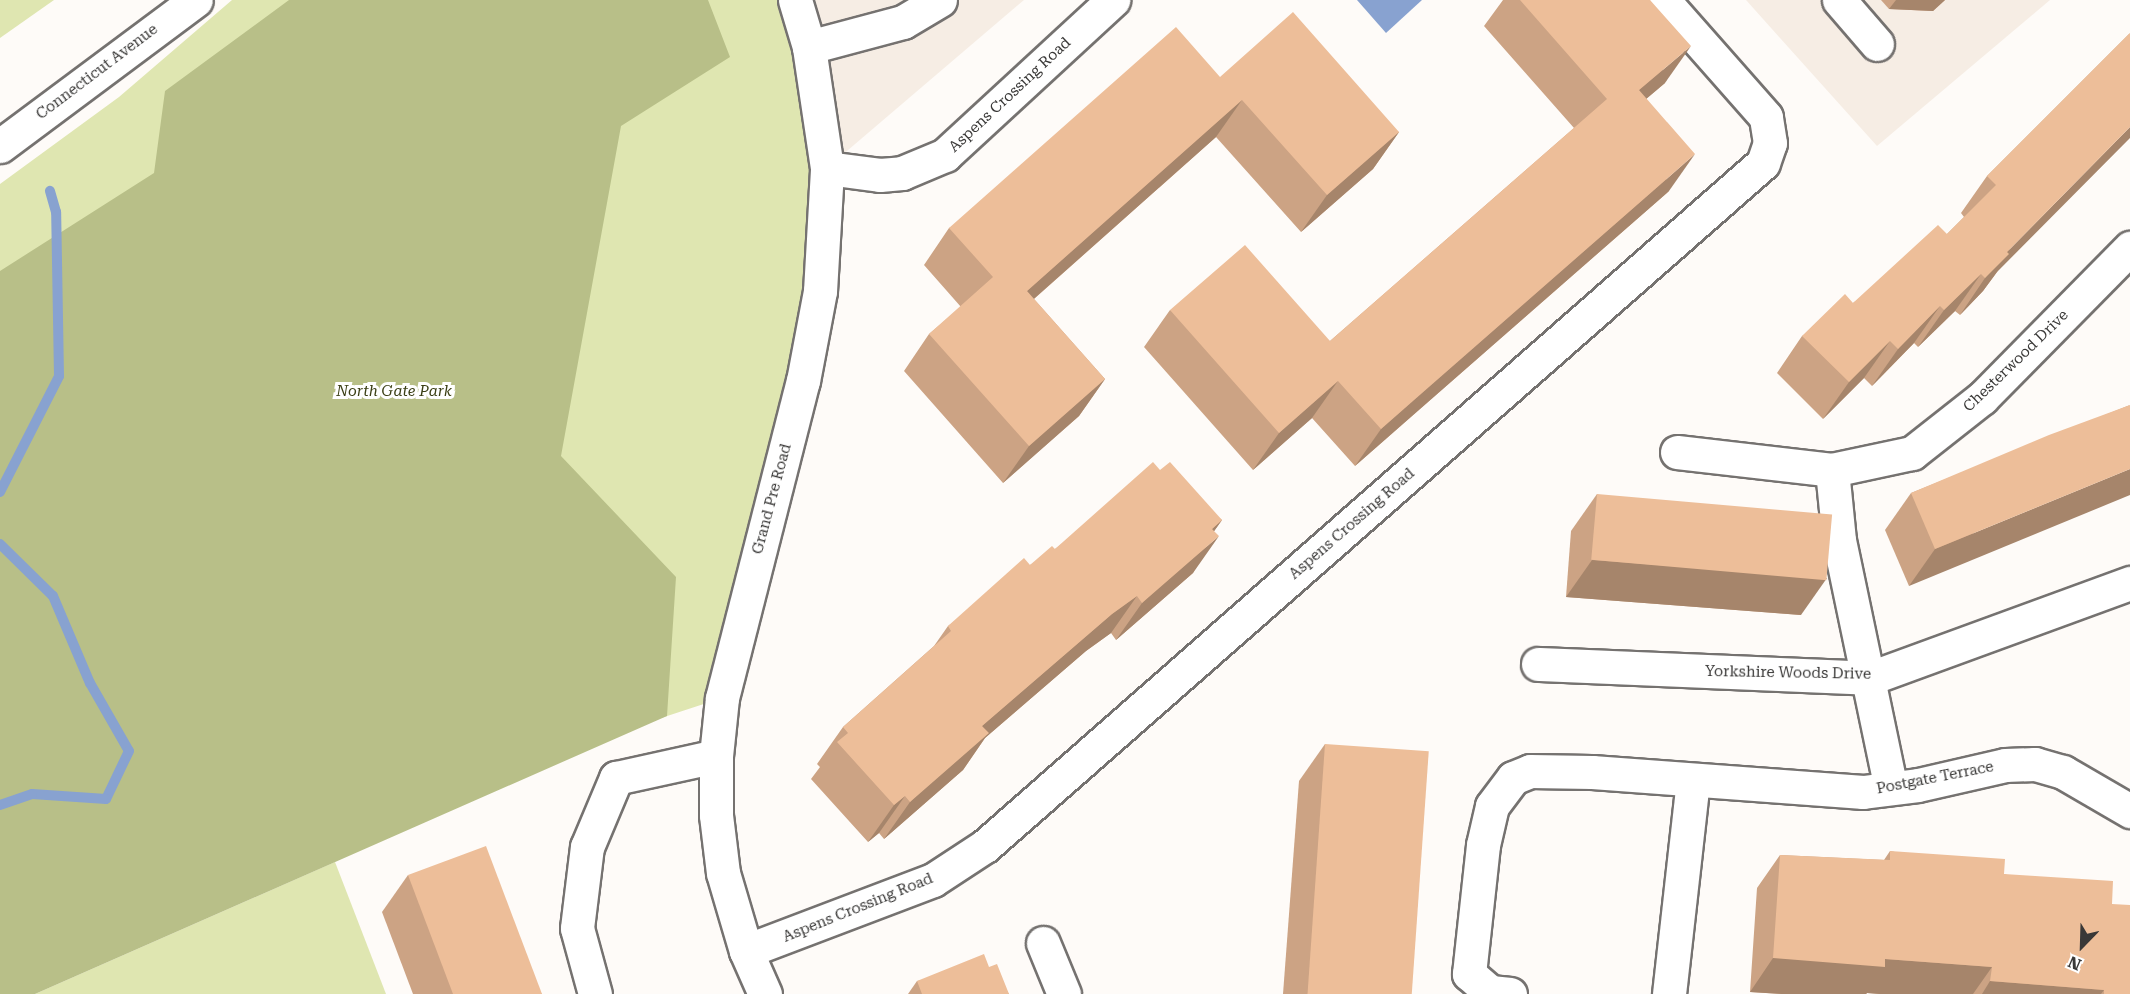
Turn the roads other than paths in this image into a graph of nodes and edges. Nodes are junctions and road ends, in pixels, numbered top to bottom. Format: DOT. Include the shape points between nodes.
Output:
graph roads {
  1 [pos="196,0"];
  2 [pos="795,0"];
  3 [pos="940,0"];
  4 [pos="1113,0"];
  5 [pos="1663,0"];
  6 [pos="1839,0"];
  7 [pos="1877,44"];
  8 [pos="809,47"];
  9 [pos="0,146"];
  10 [pos="827,168"];
  11 [pos="2130,248"];
  12 [pos="1677,452"];
  13 [pos="1832,470"];
  14 [pos="2130,584"];
  15 [pos="1538,664"];
  16 [pos="1870,678"];
  17 [pos="716,756"];
  18 [pos="1693,780"];
  19 [pos="1891,788"];
  20 [pos="2130,812"];
  21 [pos="1043,943"];
  22 [pos="746,951"];
  23 [pos="596,994"];
  24 [pos="765,994"];
  25 [pos="1064,994"];
  26 [pos="1510,994"];
  27 [pos="1669,994"];
  1 -- 9 [label="street, Connecticut Avenue"];
  2 -- 8 [label="street, Grand Pre Road"];
  3 -- 8 [label="street" via="903,22"];
  4 -- 10 [label="street, Aspens Crossing Road" via="945,155 902,173 880,175"];
  5 -- 22 [label="street, Aspens Crossing Road" via="1766,117 1770,143 1763,163 986,846 933,880"];
  6 -- 7 [label="street"];
  8 -- 10 [label="street, Grand Pre Road"];
  10 -- 17 [label="street, Grand Pre Road" via="826,230 813,337 722,698"];
  11 -- 13 [label="street, Chesterwood Drive" via="1982,398 1912,453"];
  12 -- 13 [label="street, Chesterwood Drive"];
  13 -- 16 [label="street" via="1839,540"];
  14 -- 16 [label="street, Yorkshire Woods Drive"];
  15 -- 16 [label="street, Yorkshire Woods Drive"];
  16 -- 19 [label="street"];
  17 -- 22 [label="street, Grand Pre Road" via="716,815 723,873"];
  17 -- 23 [label="street" via="616,778 587,847 577,928"];
  18 -- 19 [label="street, Postgate Terrace" via="1839,791"];
  18 -- 26 [label="street, Postgate Terrace" via="1530,771 1513,778 1492,806 1469,974 1490,992"];
  18 -- 27 [label="street"];
  19 -- 20 [label="street, Postgate Terrace" via="2005,765 2035,764 2063,772"];
  21 -- 25 [label="street"];
  22 -- 24 [label="street, Grand Pre Road"];
}
